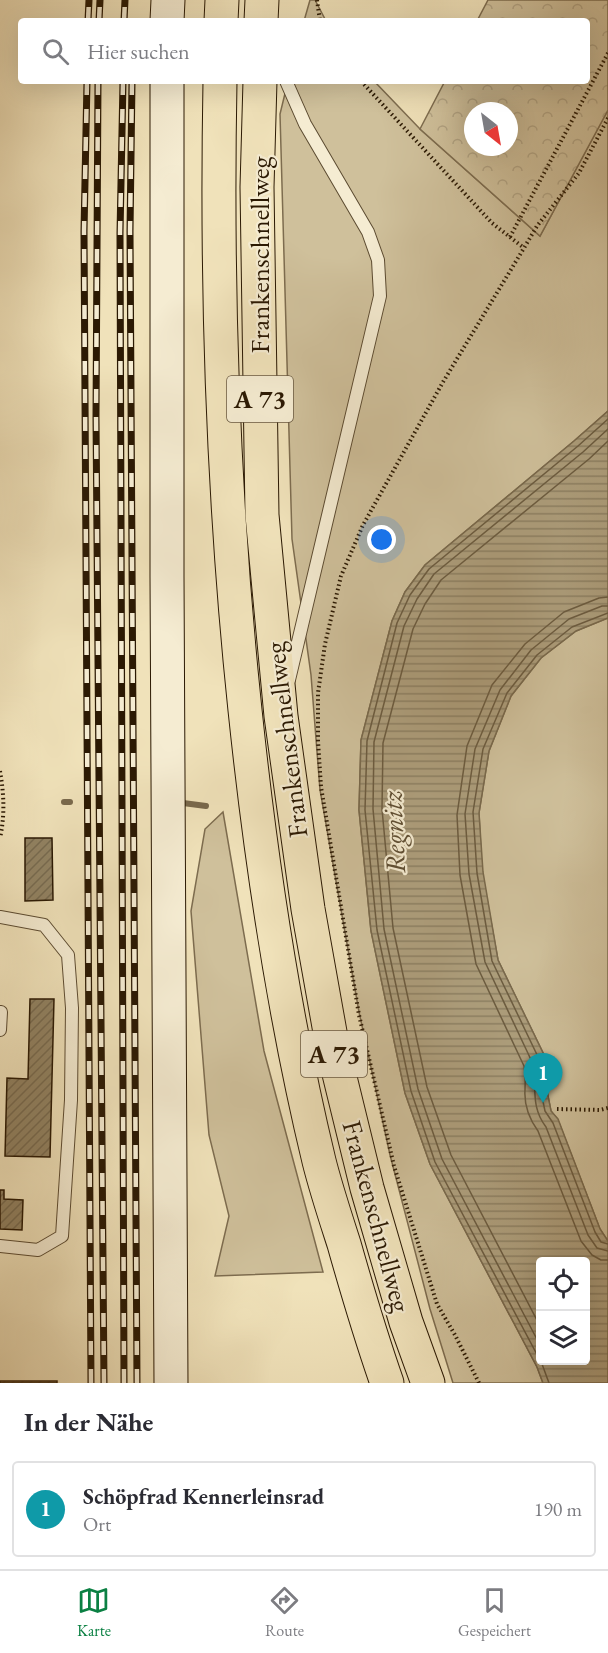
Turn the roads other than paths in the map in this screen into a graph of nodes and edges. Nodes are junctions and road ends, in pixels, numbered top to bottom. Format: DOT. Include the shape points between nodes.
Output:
graph roads {
  1 [pos="168,0"];
  2 [pos="222,0"];
  3 [pos="262,0"];
  4 [pos="167,18"];
  5 [pos="221,18"];
  6 [pos="261,18"];
  7 [pos="268,18"];
  8 [pos="167,84"];
  9 [pos="220,84"];
  10 [pos="260,84"];
  11 [pos="287,84"];
  12 [pos="281,716"];
  13 [pos="0,917"];
  14 [pos="1,1012"];
  15 [pos="0,1030"];
  16 [pos="0,1245"];
  17 [pos="171,1383"];
  18 [pos="387,1383"];
  19 [pos="428,1383"];
  1 -- 4 [label="main road"];
  2 -- 5 [label="highway"];
  3 -- 6 [label="highway"];
  3 -- 7 [label="lane"];
  8 -- 17 [label="main road"];
  9 -- 18 [label="highway, Frankenschnellweg / A 73" via="218,193 226,476 234,608 255,813 287,1015 320,1164"];
  10 -- 12 [label="highway, Frankenschnellweg / A 73" via="257,187 262,515"];
  11 -- 12 [label="lane" via="305,124 368,232 378,260 380,296"];
  12 -- 19 [label="highway, Frankenschnellweg / A 73" via="308,909 333,1049 370,1199"];
  13 -- 16 [label="lane" via="44,925 68,956 72,1008 71,1100 62,1236 38,1250"];
  14 -- 15 [label="lane"];
}
